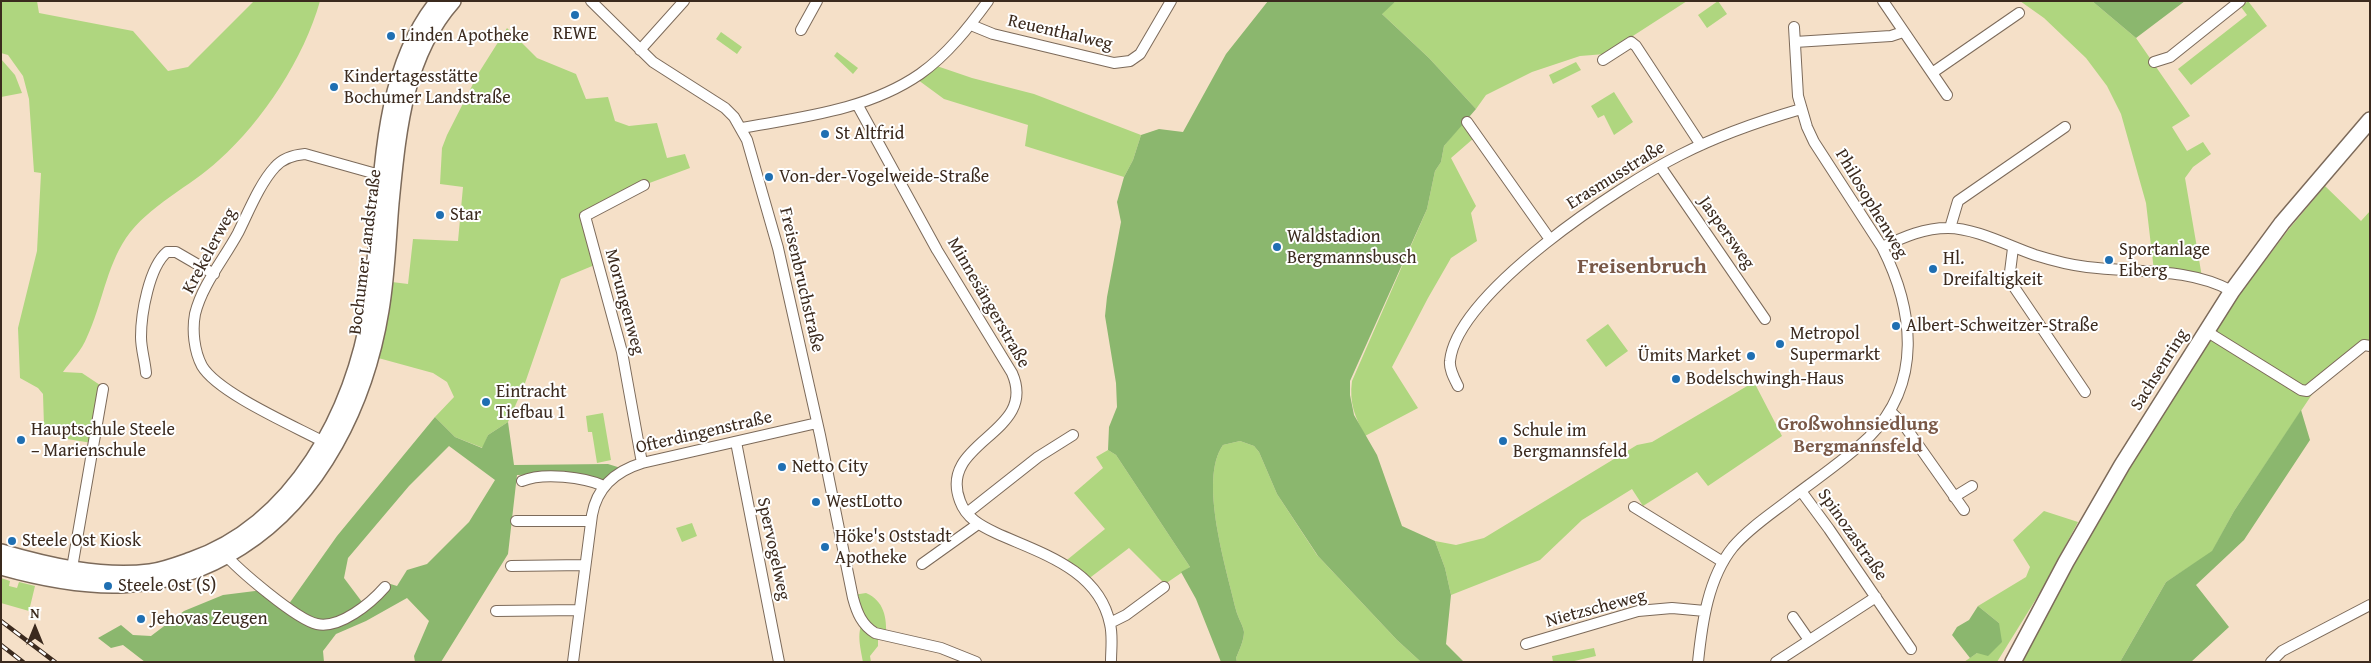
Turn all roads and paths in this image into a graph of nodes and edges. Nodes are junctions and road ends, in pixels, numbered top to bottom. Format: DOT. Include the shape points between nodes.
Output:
graph roads {
  1 [pos="438,1"];
  2 [pos="453,1"];
  3 [pos="591,1"];
  4 [pos="684,1"];
  5 [pos="816,1"];
  6 [pos="988,1"];
  7 [pos="1172,1"];
  8 [pos="1883,1"];
  9 [pos="2240,1"];
  10 [pos="2019,12"];
  11 [pos="971,25"];
  12 [pos="1794,27"];
  13 [pos="800,30"];
  14 [pos="1903,32"];
  15 [pos="1795,42"];
  16 [pos="640,50"];
  17 [pos="1603,60"];
  18 [pos="2154,62"];
  19 [pos="1932,73"];
  20 [pos="1946,95"];
  21 [pos="857,104"];
  22 [pos="1800,109"];
  23 [pos="2370,120"];
  24 [pos="1467,122"];
  25 [pos="2065,127"];
  26 [pos="742,128"];
  27 [pos="1701,145"];
  28 [pos="1660,166"];
  29 [pos="388,177"];
  30 [pos="644,185"];
  31 [pos="1950,228"];
  32 [pos="1549,238"];
  33 [pos="1882,247"];
  34 [pos="2013,248"];
  35 [pos="214,274"];
  36 [pos="2232,291"];
  37 [pos="1765,319"];
  38 [pos="2206,331"];
  39 [pos="2370,346"];
  40 [pos="146,373"];
  41 [pos="1458,386"];
  42 [pos="103,389"];
  43 [pos="2085,392"];
  44 [pos="1890,411"];
  45 [pos="817,423"];
  46 [pos="1073,435"];
  47 [pos="324,442"];
  48 [pos="736,442"];
  49 [pos="642,463"];
  50 [pos="522,480"];
  51 [pos="604,486"];
  52 [pos="1972,486"];
  53 [pos="1801,491"];
  54 [pos="1954,497"];
  55 [pos="1634,506"];
  56 [pos="1964,510"];
  57 [pos="967,513"];
  58 [pos="516,521"];
  59 [pos="591,521"];
  60 [pos="978,524"];
  61 [pos="1,552"];
  62 [pos="223,552"];
  63 [pos="1723,562"];
  64 [pos="922,564"];
  65 [pos="585,565"];
  66 [pos="512,566"];
  67 [pos="1,567"];
  68 [pos="72,568"];
  69 [pos="64,583"];
  70 [pos="385,587"];
  71 [pos="1164,587"];
  72 [pos="1876,597"];
  73 [pos="2370,605"];
  74 [pos="579,610"];
  75 [pos="496,611"];
  76 [pos="1705,611"];
  77 [pos="1793,617"];
  78 [pos="1110,623"];
  79 [pos="1809,640"];
  80 [pos="1526,644"];
  81 [pos="1911,649"];
  82 [pos="573,662"];
  83 [pos="779,662"];
  84 [pos="976,662"];
  85 [pos="1111,662"];
  86 [pos="1698,662"];
  87 [pos="1776,662"];
  88 [pos="2013,662"];
  89 [pos="2271,662"];
  1 -- 29 [label="main road, Bochumer Landstraße" via="409,51 396,92 388,132"];
  2 -- 29 [label="main road, Bochumer Landstraße" via="430,30 419,54 406,94"];
  3 -- 16 [label="street, Freisenbruchstraße"];
  4 -- 16 [label="street"];
  5 -- 13 [label="street"];
  6 -- 11 [label="street"];
  7 -- 11 [label="street, Reuenthalweg" via="1146,47 1130,62 1114,63 993,34"];
  8 -- 14 [label="street"];
  9 -- 18 [label="street" via="2170,57"];
  10 -- 19 [label="street"];
  11 -- 21 [label="street" via="920,74"];
  12 -- 15 [label="street, Philosophenweg"];
  14 -- 15 [label="street" via="1891,36"];
  14 -- 19 [label="street"];
  15 -- 22 [label="street, Philosophenweg"];
  16 -- 26 [label="street, Freisenbruchstraße" via="671,75 725,108"];
  17 -- 27 [label="street" via="1631,42 1636,46"];
  19 -- 20 [label="street"];
  21 -- 26 [label="street"];
  21 -- 57 [label="street, Minnesängerstraße" via="1016,385 1012,413 969,454 960,467 957,492"];
  22 -- 27 [label="street, Erasmusstraße"];
  22 -- 33 [label="street, Philosophenweg" via="1814,142"];
  23 -- 36 [label="main road, Sachsenring" via="2282,223"];
  24 -- 32 [label="street"];
  25 -- 31 [label="street" via="1958,201"];
  26 -- 45 [label="street, Freisenbruchstraße" via="778,248"];
  27 -- 28 [label="street, Erasmusstraße"];
  28 -- 32 [label="street, Erasmusstraße"];
  28 -- 37 [label="street, Jaspersweg"];
  29 -- 35 [label="street, Krekelerweg" via="305,154 283,159 274,168"];
  29 -- 47 [label="main road, Bochumer Landstraße" via="370,310 358,363"];
  29 -- 62 [label="main road, Bochumer Landstraße" via="380,316 369,365 347,421 324,463 297,499 275,522"];
  30 -- 49 [label="street, Morungenweg" via="585,216 622,352"];
  31 -- 33 [label="street" via="1914,233"];
  31 -- 34 [label="street"];
  32 -- 41 [label="street, Erasmusstraße" via="1486,299 1465,327 1452,350 1449,363"];
  33 -- 44 [label="street, Philosophenweg" via="1901,293 1908,338 1906,366"];
  34 -- 36 [label="street" via="2086,267 2204,278"];
  34 -- 43 [label="street" via="2012,284"];
  35 -- 40 [label="street" via="176,252 167,252 161,257 146,299 141,338"];
  35 -- 47 [label="street, Krekelerweg" via="196,314 194,342 202,366 228,391"];
  36 -- 38 [label="main road, Sachsenring"];
  38 -- 39 [label="street" via="2304,391 2310,390 2364,345"];
  38 -- 88 [label="main road, Sachsenring" via="2122,465"];
  42 -- 68 [label="street"];
  44 -- 53 [label="street, Philosophenweg" via="1851,453"];
  44 -- 54 [label="street" via="1904,424"];
  45 -- 48 [label="street, Ofterdingenstraße"];
  45 -- 84 [label="street, Freisenbruchstraße" via="859,617 872,632 941,648"];
  46 -- 57 [label="street" via="1038,457"];
  47 -- 62 [label="main road, Bochumer Landstraße" via="280,501"];
  48 -- 49 [label="street, Ofterdingenstraße"];
  48 -- 83 [label="street, Spervogelweg"];
  49 -- 51 [label="street, Ofterdingenstraße" via="624,469"];
  50 -- 51 [label="street" via="564,477"];
  51 -- 59 [label="street, Ofterdingenstraße"];
  52 -- 54 [label="street"];
  53 -- 63 [label="street, Philosophenweg" via="1755,526"];
  53 -- 72 [label="street, Spinozastraße"];
  54 -- 56 [label="street"];
  55 -- 63 [label="street"];
  57 -- 60 [label="street, Minnesängerstraße"];
  58 -- 59 [label="street"];
  59 -- 65 [label="street, Ofterdingenstraße"];
  60 -- 64 [label="street"];
  60 -- 78 [label="street, Minnesängerstraße" via="1077,572 1097,592"];
  61 -- 68 [label="main road, Bochumer Landstraße"];
  62 -- 68 [label="main road, Bochumer Landstraße" via="152,572 114,573"];
  62 -- 69 [label="main road, Bochumer Landstraße" via="200,569 168,580 117,586"];
  62 -- 70 [label="street" via="278,601 315,624 333,623 344,618 376,597"];
  63 -- 76 [label="street, Philosophenweg"];
  65 -- 66 [label="street"];
  65 -- 74 [label="street, Ofterdingenstraße"];
  67 -- 69 [label="main road, Bochumer Landstraße"];
  68 -- 69 [label="street"];
  71 -- 78 [label="street"];
  72 -- 79 [label="street, Spinozastraße"];
  72 -- 81 [label="street, Spinozastraße"];
  73 -- 89 [label="street" via="2282,651"];
  74 -- 75 [label="street"];
  74 -- 82 [label="street, Ofterdingenstraße"];
  76 -- 80 [label="street, Nietzscheweg" via="1672,608 1638,611"];
  76 -- 86 [label="street, Philosophenweg"];
  77 -- 79 [label="street"];
  78 -- 85 [label="street, Minnesängerstraße"];
  79 -- 87 [label="street, Spinozastraße"];
}
